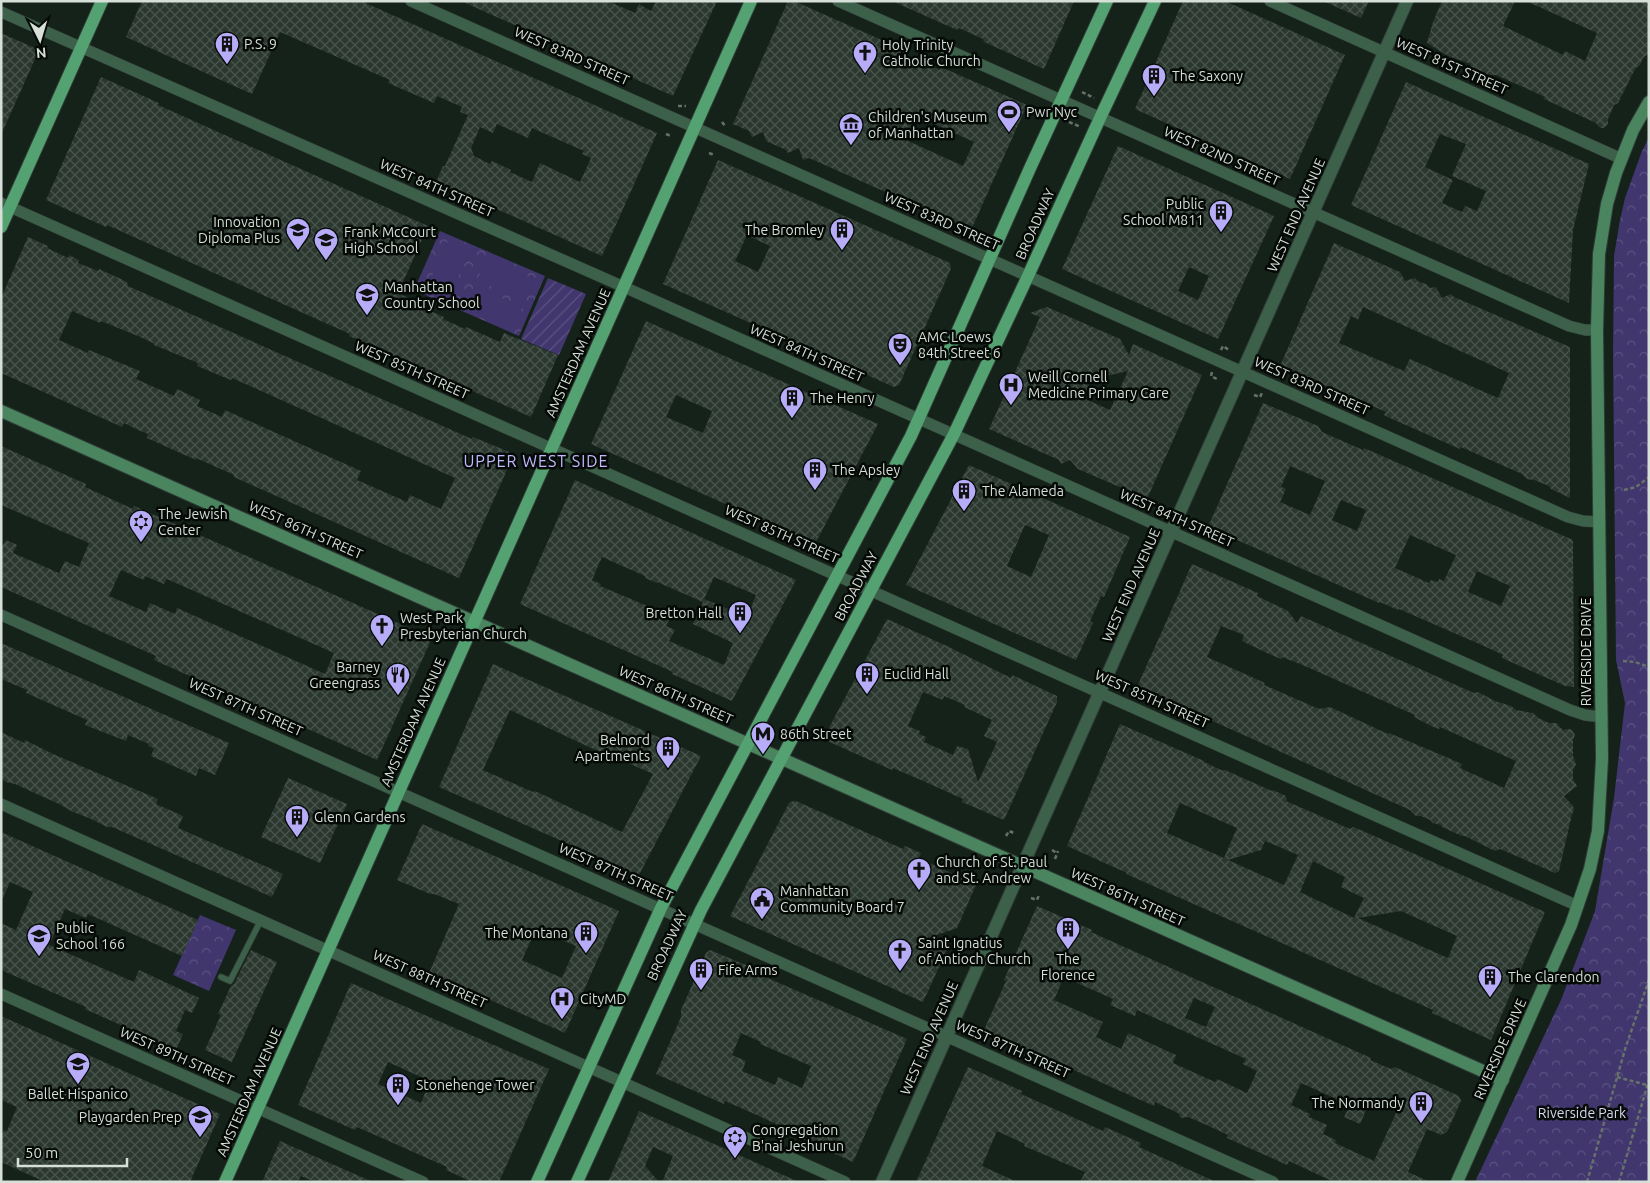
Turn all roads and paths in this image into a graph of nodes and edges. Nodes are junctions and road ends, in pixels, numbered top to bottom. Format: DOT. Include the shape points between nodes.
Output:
graph roads {
  1 [pos="102,1"];
  2 [pos="410,1"];
  3 [pos="751,1"];
  4 [pos="838,1"];
  5 [pos="1107,1"];
  6 [pos="1155,1"];
  7 [pos="1270,1"];
  8 [pos="1407,1"];
  9 [pos="1,12"];
  10 [pos="82,48"];
  11 [pos="1385,53"];
  12 [pos="1082,92"];
  13 [pos="1094,98"];
  14 [pos="1062,101"];
  15 [pos="1649,102"];
  16 [pos="678,105"];
  17 [pos="686,106"];
  18 [pos="1100,118"];
  19 [pos="722,122"];
  20 [pos="1069,122"];
  21 [pos="726,126"];
  22 [pos="1081,127"];
  23 [pos="695,128"];
  24 [pos="666,134"];
  25 [pos="671,136"];
  26 [pos="710,153"];
  27 [pos="714,155"];
  28 [pos="1622,158"];
  29 [pos="6,205"];
  30 [pos="1313,212"];
  31 [pos="1,227"];
  32 [pos="990,259"];
  33 [pos="1028,276"];
  34 [pos="624,287"];
  35 [pos="1597,330"];
  36 [pos="1223,346"];
  37 [pos="1229,350"];
  38 [pos="1266,365"];
  39 [pos="1273,369"];
  40 [pos="1243,372"];
  41 [pos="1211,376"];
  42 [pos="1217,379"];
  43 [pos="1254,395"];
  44 [pos="1260,397"];
  45 [pos="1,411"];
  46 [pos="920,419"];
  47 [pos="954,434"];
  48 [pos="552,448"];
  49 [pos="1649,477"];
  50 [pos="1624,490"];
  51 [pos="1600,522"];
  52 [pos="1171,532"];
  53 [pos="838,576"];
  54 [pos="871,590"];
  55 [pos="1,615"];
  56 [pos="475,621"];
  57 [pos="1623,661"];
  58 [pos="1649,667"];
  59 [pos="1100,692"];
  60 [pos="1602,717"];
  61 [pos="748,744"];
  62 [pos="782,759"];
  63 [pos="399,792"];
  64 [pos="1,804"];
  65 [pos="1014,833"];
  66 [pos="1006,836"];
  67 [pos="1052,850"];
  68 [pos="1055,859"];
  69 [pos="1022,866"];
  70 [pos="989,873"];
  71 [pos="994,881"];
  72 [pos="1039,895"];
  73 [pos="1031,898"];
  74 [pos="1578,906"];
  75 [pos="661,908"];
  76 [pos="261,920"];
  77 [pos="694,923"];
  78 [pos="329,950"];
  79 [pos="221,977"];
  80 [pos="1649,980"];
  81 [pos="1,994"];
  82 [pos="946,1036"];
  83 [pos="589,1067"];
  84 [pos="1617,1077"];
  85 [pos="1502,1080"];
  86 [pos="1649,1080"];
  87 [pos="622,1082"];
  88 [pos="1648,1085"];
  89 [pos="258,1108"];
  90 [pos="225,1182"];
  91 [pos="423,1182"];
  92 [pos="537,1182"];
  93 [pos="577,1182"];
  94 [pos="845,1182"];
  95 [pos="882,1182"];
  96 [pos="1273,1182"];
  97 [pos="1457,1182"];
  98 [pos="1587,1182"];
  99 [pos="1619,1182"];
  1 -- 10 [label="main road"];
  2 -- 23 [label="street, WEST 83RD STREET"];
  3 -- 23 [label="main road, AMSTERDAM AVENUE"];
  4 -- 14 [label="street, WEST 82ND STREET"];
  5 -- 14 [label="main road, BROADWAY"];
  6 -- 18 [label="main road, BROADWAY"];
  7 -- 11 [label="street, WEST 81ST STREET"];
  8 -- 11 [label="street, WEST END AVENUE"];
  9 -- 10 [label="street, WEST 84TH STREET"];
  10 -- 29 [label="main road"];
  10 -- 34 [label="street, WEST 84TH STREET"];
  11 -- 28 [label="street, WEST 81ST STREET"];
  11 -- 30 [label="street, WEST END AVENUE"];
  12 -- 13 [label="path"];
  14 -- 18 [label="street, WEST 82ND STREET"];
  14 -- 32 [label="main road, BROADWAY"];
  15 -- 28 [label="main road, RIVERSIDE DRIVE"];
  16 -- 17 [label="path"];
  18 -- 30 [label="street, WEST 82ND STREET"];
  18 -- 33 [label="main road, BROADWAY"];
  19 -- 21 [label="path"];
  20 -- 22 [label="path"];
  23 -- 32 [label="street, WEST 83RD STREET"];
  23 -- 34 [label="main road, AMSTERDAM AVENUE"];
  24 -- 25 [label="path"];
  26 -- 27 [label="path"];
  28 -- 35 [label="main road, RIVERSIDE DRIVE" via="1603,228"];
  29 -- 31 [label="main road"];
  29 -- 48 [label="street, WEST 85TH STREET"];
  30 -- 35 [label="street, WEST 82ND STREET" via="1569,326"];
  30 -- 40 [label="street, WEST END AVENUE"];
  32 -- 33 [label="street, WEST 83RD STREET"];
  32 -- 46 [label="main road, BROADWAY"];
  33 -- 40 [label="street, WEST 83RD STREET"];
  33 -- 47 [label="main road, BROADWAY"];
  34 -- 46 [label="street, WEST 84TH STREET"];
  34 -- 48 [label="main road, AMSTERDAM AVENUE"];
  35 -- 51 [label="main road, RIVERSIDE DRIVE"];
  36 -- 37 [label="path"];
  38 -- 39 [label="path"];
  40 -- 51 [label="street, WEST 83RD STREET" via="1568,517 1583,522"];
  40 -- 52 [label="street, WEST END AVENUE"];
  41 -- 42 [label="path"];
  43 -- 44 [label="path"];
  45 -- 56 [label="main road, WEST 86TH STREET"];
  46 -- 47 [label="street, WEST 84TH STREET"];
  46 -- 53 [label="main road, BROADWAY"];
  47 -- 52 [label="street, WEST 84TH STREET"];
  47 -- 54 [label="main road, BROADWAY"];
  48 -- 53 [label="street, WEST 85TH STREET"];
  48 -- 56 [label="main road, AMSTERDAM AVENUE"];
  49 -- 50 [label="path" via="1636,487"];
  51 -- 60 [label="main road, RIVERSIDE DRIVE"];
  52 -- 59 [label="street, WEST END AVENUE"];
  52 -- 60 [label="street, WEST 84TH STREET" via="1570,710"];
  53 -- 54 [label="street, WEST 85TH STREET"];
  53 -- 61 [label="main road, BROADWAY"];
  54 -- 59 [label="street, WEST 85TH STREET"];
  54 -- 62 [label="main road, BROADWAY"];
  55 -- 63 [label="street, WEST 87TH STREET"];
  56 -- 61 [label="main road, WEST 86TH STREET"];
  56 -- 63 [label="main road, AMSTERDAM AVENUE"];
  57 -- 58 [label="path"];
  59 -- 69 [label="street, WEST END AVENUE"];
  59 -- 74 [label="street, WEST 85TH STREET"];
  60 -- 74 [label="main road, RIVERSIDE DRIVE" via="1598,831"];
  61 -- 62 [label="main road, WEST 86TH STREET"];
  61 -- 75 [label="main road, BROADWAY"];
  62 -- 69 [label="main road, WEST 86TH STREET"];
  62 -- 77 [label="main road, BROADWAY"];
  63 -- 75 [label="street, WEST 87TH STREET"];
  63 -- 78 [label="main road, AMSTERDAM AVENUE"];
  64 -- 76 [label="street, WEST 88TH STREET"];
  65 -- 66 [label="path" via="1009,831"];
  67 -- 68 [label="path" via="1058,852"];
  69 -- 82 [label="street, WEST END AVENUE"];
  69 -- 85 [label="main road, WEST 86TH STREET"];
  70 -- 71 [label="path" via="987,878"];
  72 -- 73 [label="path" via="1037,900"];
  74 -- 85 [label="main road, RIVERSIDE DRIVE"];
  75 -- 77 [label="street, WEST 87TH STREET"];
  75 -- 83 [label="main road, BROADWAY"];
  76 -- 78 [label="street, WEST 88TH STREET"];
  76 -- 79 [label="lane" via="230,981"];
  77 -- 82 [label="street, WEST 87TH STREET"];
  77 -- 87 [label="main road, BROADWAY"];
  78 -- 83 [label="street, WEST 88TH STREET"];
  78 -- 89 [label="main road, AMSTERDAM AVENUE"];
  80 -- 84 [label="path"];
  81 -- 89 [label="street, WEST 89TH STREET"];
  82 -- 95 [label="street, WEST END AVENUE"];
  82 -- 96 [label="street, WEST 87TH STREET"];
  83 -- 87 [label="street, WEST 88TH STREET"];
  83 -- 92 [label="main road, BROADWAY"];
  84 -- 88 [label="path"];
  84 -- 98 [label="path"];
  85 -- 97 [label="main road, RIVERSIDE DRIVE"];
  86 -- 88 [label="path"];
  87 -- 93 [label="main road, BROADWAY"];
  87 -- 94 [label="street, WEST 88TH STREET"];
  88 -- 99 [label="path"];
  89 -- 90 [label="main road, AMSTERDAM AVENUE"];
  89 -- 91 [label="street, WEST 89TH STREET"];
}
